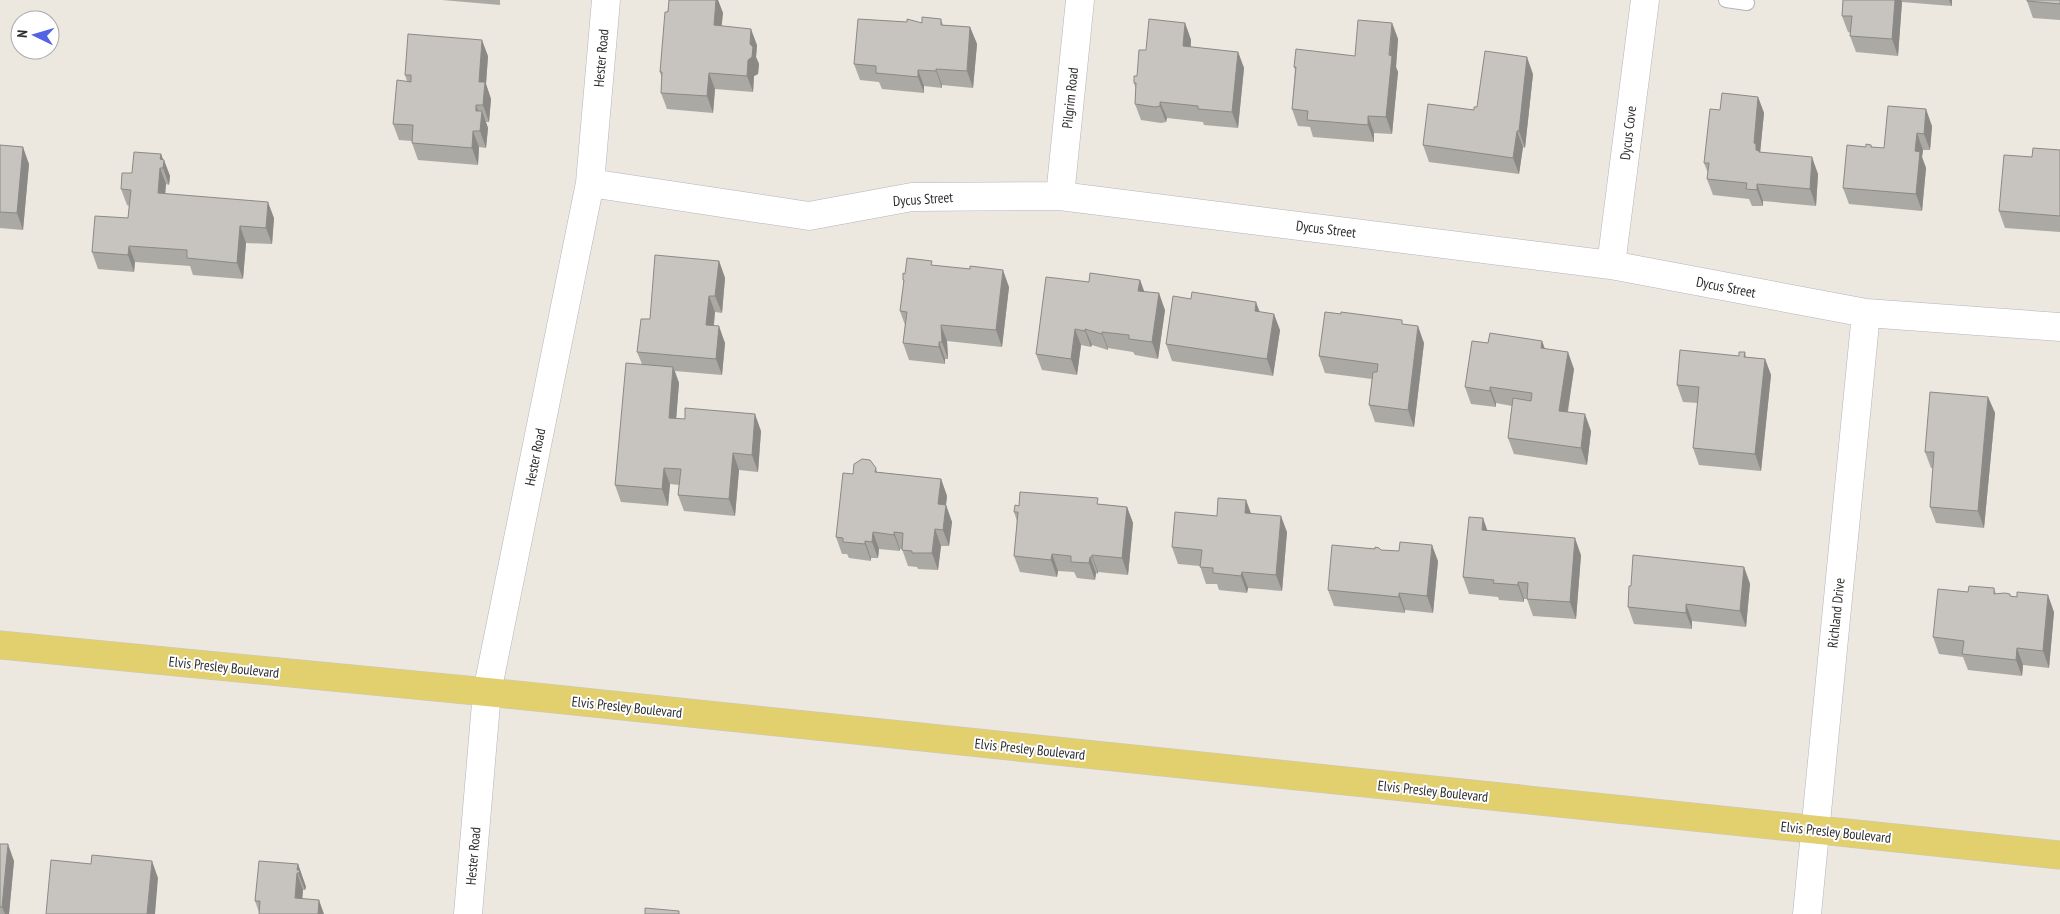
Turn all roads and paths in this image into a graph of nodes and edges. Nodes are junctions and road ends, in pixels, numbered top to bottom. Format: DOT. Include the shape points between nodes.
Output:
graph roads {
  1 [pos="606,0"];
  2 [pos="1080,0"];
  3 [pos="1645,0"];
  4 [pos="1726,0"];
  5 [pos="1747,2"];
  6 [pos="590,183"];
  7 [pos="1060,196"];
  8 [pos="1611,265"];
  9 [pos="1866,313"];
  10 [pos="2060,327"];
  11 [pos="0,645"];
  12 [pos="487,692"];
  13 [pos="1814,830"];
  14 [pos="2060,855"];
  15 [pos="468,914"];
  16 [pos="1807,914"];
  1 -- 6 [label="street, Hester Road"];
  2 -- 7 [label="street, Pilgrim Road"];
  3 -- 8 [label="street, Dycus Cove"];
  4 -- 5 [label="lane"];
  6 -- 7 [label="street, Dycus Street" via="809,216 912,197"];
  6 -- 12 [label="street, Hester Road"];
  7 -- 8 [label="street, Dycus Street"];
  8 -- 9 [label="street, Dycus Street"];
  9 -- 10 [label="street, Dycus Street"];
  9 -- 13 [label="street, Richland Drive"];
  11 -- 12 [label="main road, Elvis Presley Boulevard"];
  12 -- 13 [label="main road, Elvis Presley Boulevard"];
  12 -- 15 [label="street, Hester Road"];
  13 -- 14 [label="main road, Elvis Presley Boulevard"];
  13 -- 16 [label="street, Richland Drive"];
}
